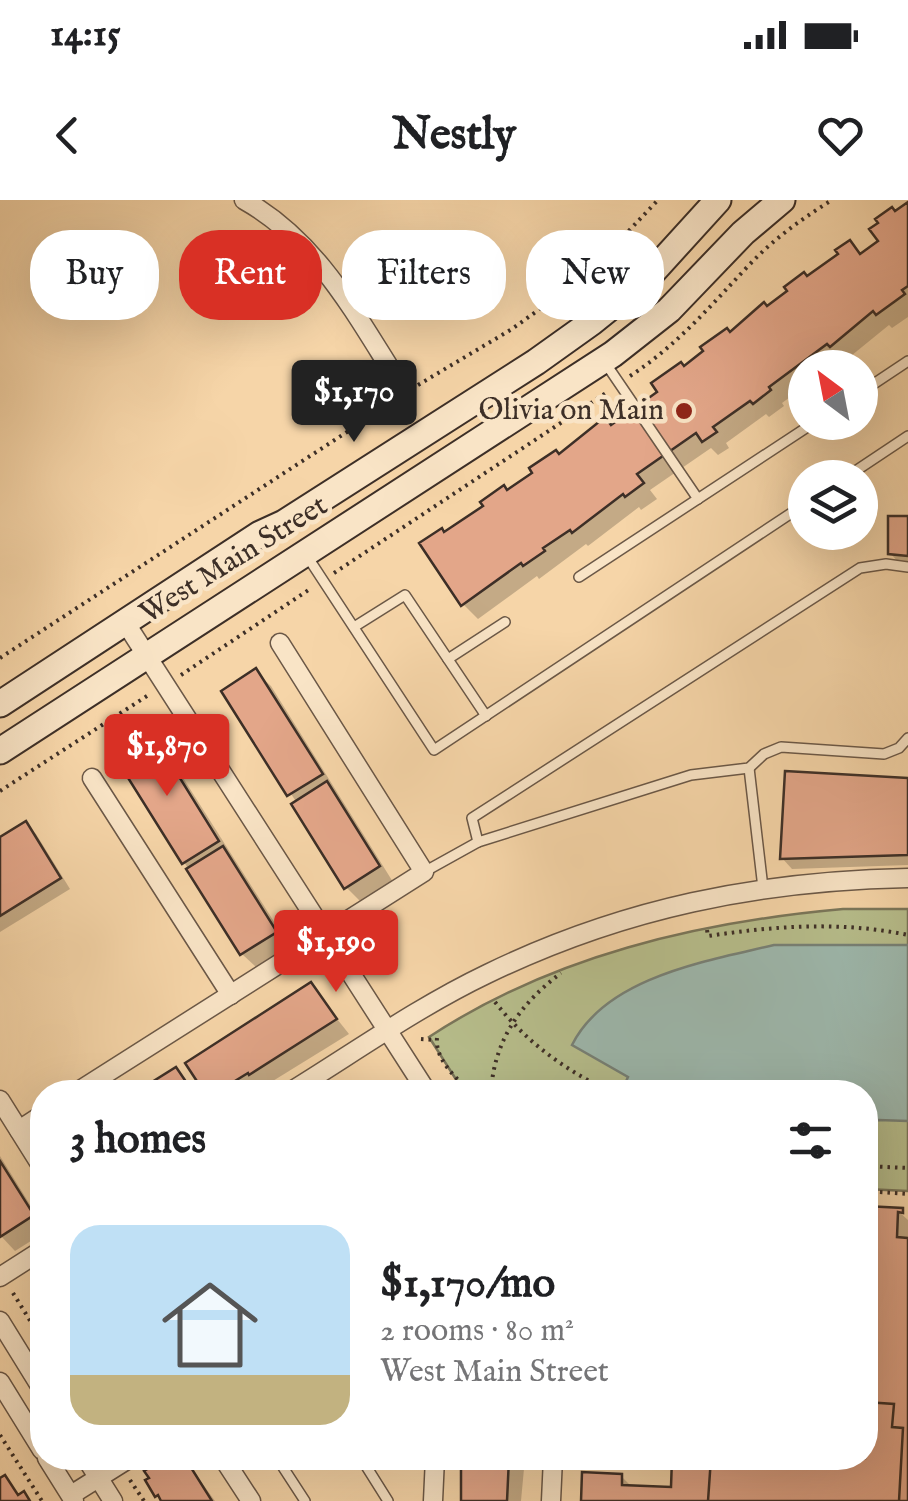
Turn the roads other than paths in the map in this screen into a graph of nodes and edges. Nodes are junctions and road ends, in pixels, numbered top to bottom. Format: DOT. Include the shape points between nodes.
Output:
graph roads {
  1 [pos="244,200"];
  2 [pos="718,200"];
  3 [pos="782,200"];
  4 [pos="604,360"];
  5 [pos="908,361"];
  6 [pos="878,381"];
  7 [pos="400,388"];
  8 [pos="908,436"];
  9 [pos="788,440"];
  10 [pos="872,460"];
  11 [pos="698,500"];
  12 [pos="788,515"];
  13 [pos="306,554"];
  14 [pos="908,568"];
  15 [pos="579,578"];
  16 [pos="126,622"];
  17 [pos="505,622"];
  18 [pos="354,628"];
  19 [pos="280,643"];
  20 [pos="147,654"];
  21 [pos="448,660"];
  22 [pos="0,704"];
  23 [pos="486,716"];
  24 [pos="908,738"];
  25 [pos="0,750"];
  26 [pos="749,768"];
  27 [pos="92,778"];
  28 [pos="478,842"];
  29 [pos="424,872"];
  30 [pos="908,878"];
  31 [pos="763,888"];
  32 [pos="325,934"];
  33 [pos="230,995"];
  34 [pos="387,1031"];
  35 [pos="96,1080"];
  36 [pos="309,1080"];
  37 [pos="419,1080"];
  38 [pos="0,1100"];
  39 [pos="30,1122"];
  40 [pos="19,1130"];
  41 [pos="30,1148"];
  42 [pos="30,1257"];
  43 [pos="0,1276"];
  44 [pos="0,1320"];
  45 [pos="30,1369"];
  46 [pos="0,1382"];
  47 [pos="30,1431"];
  48 [pos="55,1470"];
  49 [pos="93,1470"];
  50 [pos="111,1470"];
  51 [pos="231,1470"];
  52 [pos="285,1470"];
  53 [pos="369,1470"];
  54 [pos="434,1470"];
  55 [pos="552,1470"];
  56 [pos="98,1478"];
  57 [pos="73,1498"];
  58 [pos="112,1501"];
  59 [pos="251,1501"];
  60 [pos="306,1501"];
  61 [pos="388,1501"];
  62 [pos="433,1501"];
  63 [pos="550,1501"];
  1 -- 7 [label="street" via="314,255"];
  2 -- 16 [label="main road, West Main Street" via="648,277 536,362"];
  3 -- 4 [label="main road, West Main Street" via="669,310"];
  4 -- 11 [label="lane"];
  4 -- 13 [label="main road, West Main Street"];
  5 -- 6 [label="lane"];
  8 -- 10 [label="lane"];
  9 -- 11 [label="lane"];
  11 -- 15 [label="lane"];
  12 -- 23 [label="lane"];
  13 -- 18 [label="lane"];
  13 -- 20 [label="main road, West Main Street"];
  14 -- 28 [label="lane" via="860,568 472,818"];
  16 -- 20 [label="street"];
  16 -- 22 [label="main road, West Main Street"];
  17 -- 21 [label="lane"];
  18 -- 21 [label="lane" via="405,595"];
  18 -- 23 [label="lane" via="434,750"];
  19 -- 29 [label="street"];
  20 -- 25 [label="main road, West Main Street"];
  20 -- 32 [label="street"];
  21 -- 23 [label="lane"];
  24 -- 26 [label="lane" via="884,754 781,747"];
  26 -- 28 [label="lane" via="692,775"];
  26 -- 31 [label="lane"];
  27 -- 33 [label="street"];
  28 -- 29 [label="lane"];
  29 -- 32 [label="street"];
  30 -- 31 [label="street"];
  31 -- 34 [label="street" via="662,907 563,942 488,973"];
  32 -- 33 [label="street"];
  32 -- 34 [label="street"];
  33 -- 35 [label="street"];
  34 -- 36 [label="street"];
  34 -- 37 [label="street"];
  38 -- 40 [label="street"];
  39 -- 40 [label="street"];
  40 -- 41 [label="street"];
  42 -- 43 [label="street"];
  44 -- 45 [label="street"];
  46 -- 47 [label="street"];
  48 -- 57 [label="street"];
  49 -- 56 [label="street"];
  50 -- 56 [label="street"];
  51 -- 59 [label="street"];
  52 -- 60 [label="lane"];
  53 -- 61 [label="lane"];
  54 -- 62 [label="street"];
  55 -- 63 [label="street"];
  56 -- 57 [label="street"];
  56 -- 58 [label="street"];
}
